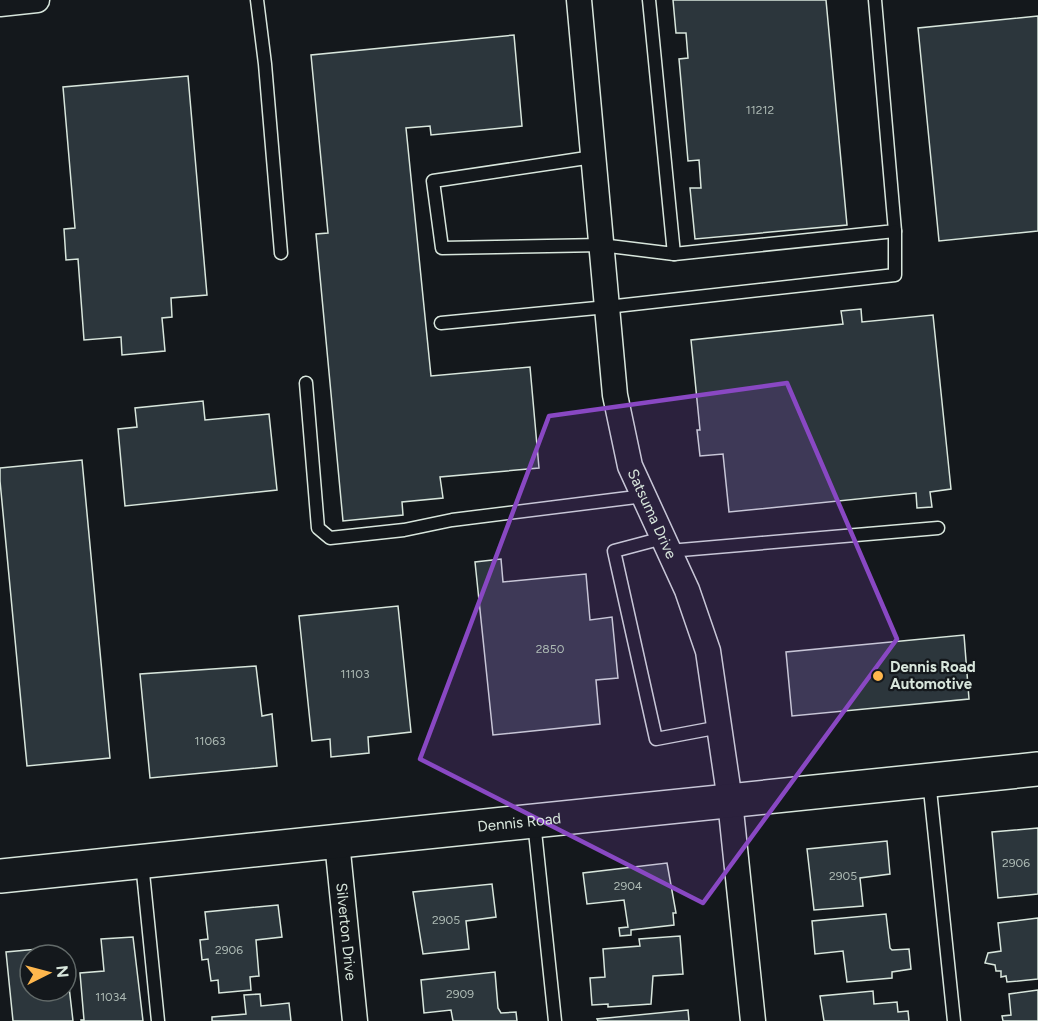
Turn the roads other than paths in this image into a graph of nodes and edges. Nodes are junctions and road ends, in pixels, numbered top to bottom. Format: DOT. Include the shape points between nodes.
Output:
graph roads {
  1 [pos="35,0"];
  2 [pos="257,0"];
  3 [pos="579,0"];
  4 [pos="649,0"];
  5 [pos="875,0"];
  6 [pos="0,4"];
  7 [pos="593,157"];
  8 [pos="895,231"];
  9 [pos="601,245"];
  10 [pos="281,253"];
  11 [pos="674,254"];
  12 [pos="607,307"];
  13 [pos="441,323"];
  14 [pos="306,382"];
  15 [pos="644,496"];
  16 [pos="938,528"];
  17 [pos="666,545"];
  18 [pos="720,727"];
  19 [pos="1038,769"];
  20 [pos="929,780"];
  21 [pos="730,801"];
  22 [pos="534,821"];
  23 [pos="337,842"];
  24 [pos="142,862"];
  25 [pos="0,876"];
  26 [pos="158,1021"];
  27 [pos="355,1021"];
  28 [pos="555,1021"];
  29 [pos="753,1021"];
  30 [pos="954,1021"];
  1 -- 6 [label="street"];
  2 -- 10 [label="lane"];
  3 -- 7 [label="street, Satsuma Drive"];
  4 -- 11 [label="lane"];
  5 -- 8 [label="lane"];
  7 -- 9 [label="street, Satsuma Drive"];
  7 -- 9 [label="lane" via="433,181 442,248"];
  8 -- 11 [label="lane"];
  8 -- 12 [label="lane" via="896,275"];
  9 -- 11 [label="lane"];
  9 -- 12 [label="street, Satsuma Drive"];
  12 -- 13 [label="lane"];
  12 -- 15 [label="street, Satsuma Drive" via="615,395 630,466"];
  14 -- 15 [label="lane" via="318,528 330,538"];
  15 -- 17 [label="street, Satsuma Drive"];
  16 -- 17 [label="lane"];
  17 -- 18 [label="street, Satsuma Drive" via="708,651"];
  17 -- 18 [label="lane" via="614,552 656,739"];
  18 -- 21 [label="street, Satsuma Drive"];
  19 -- 20 [label="street, Dennis Road"];
  20 -- 21 [label="street, Dennis Road"];
  20 -- 30 [label="lane"];
  21 -- 22 [label="street, Dennis Road"];
  21 -- 29 [label="street, Satsuma Drive"];
  22 -- 23 [label="street, Dennis Road"];
  22 -- 28 [label="lane"];
  23 -- 24 [label="street, Dennis Road"];
  23 -- 27 [label="street, Silverton Drive"];
  24 -- 25 [label="street, Dennis Road"];
  24 -- 26 [label="lane"];
}
